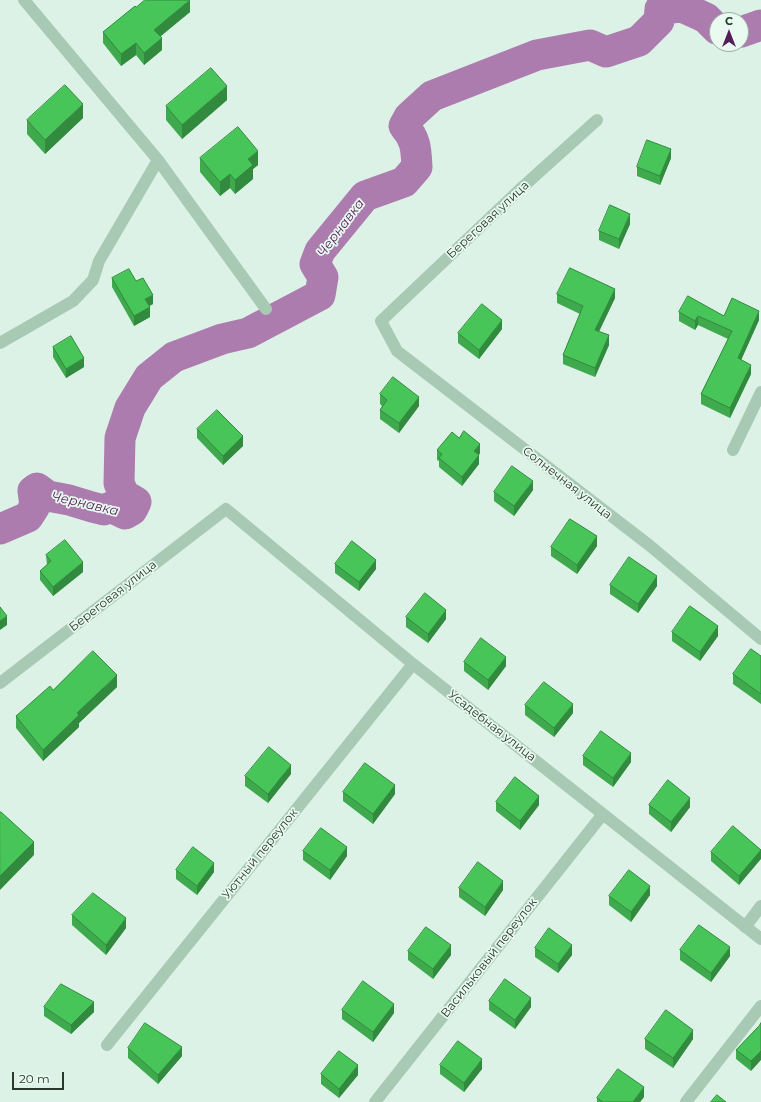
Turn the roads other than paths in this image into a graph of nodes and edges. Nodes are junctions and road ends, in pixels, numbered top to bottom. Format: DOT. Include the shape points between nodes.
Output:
graph roads {
  1 [pos="24,0"];
  2 [pos="597,120"];
  3 [pos="158,160"];
  4 [pos="266,309"];
  5 [pos="381,321"];
  6 [pos="0,342"];
  7 [pos="761,392"];
  8 [pos="733,450"];
  9 [pos="226,509"];
  10 [pos="761,639"];
  11 [pos="413,664"];
  12 [pos="0,683"];
  13 [pos="603,814"];
  14 [pos="761,906"];
  15 [pos="746,926"];
  16 [pos="761,939"];
  17 [pos="761,1006"];
  18 [pos="107,1044"];
  19 [pos="375,1102"];
  20 [pos="686,1102"];
  1 -- 3 [label="street"];
  2 -- 5 [label="street, Береговая улица"];
  3 -- 4 [label="street"];
  3 -- 6 [label="street" via="99,261 93,280 73,301"];
  5 -- 10 [label="street, Солнечная улица" via="397,351 648,545"];
  7 -- 8 [label="street"];
  9 -- 11 [label="street, Усадебная улица"];
  9 -- 12 [label="street, Береговая улица"];
  11 -- 13 [label="street, Усадебная улица"];
  11 -- 18 [label="street, Уютный переулок"];
  13 -- 15 [label="street, Усадебная улица"];
  13 -- 19 [label="street, Васильковый переулок"];
  14 -- 15 [label="street"];
  15 -- 16 [label="street, Усадебная улица"];
  17 -- 20 [label="street"];
}
